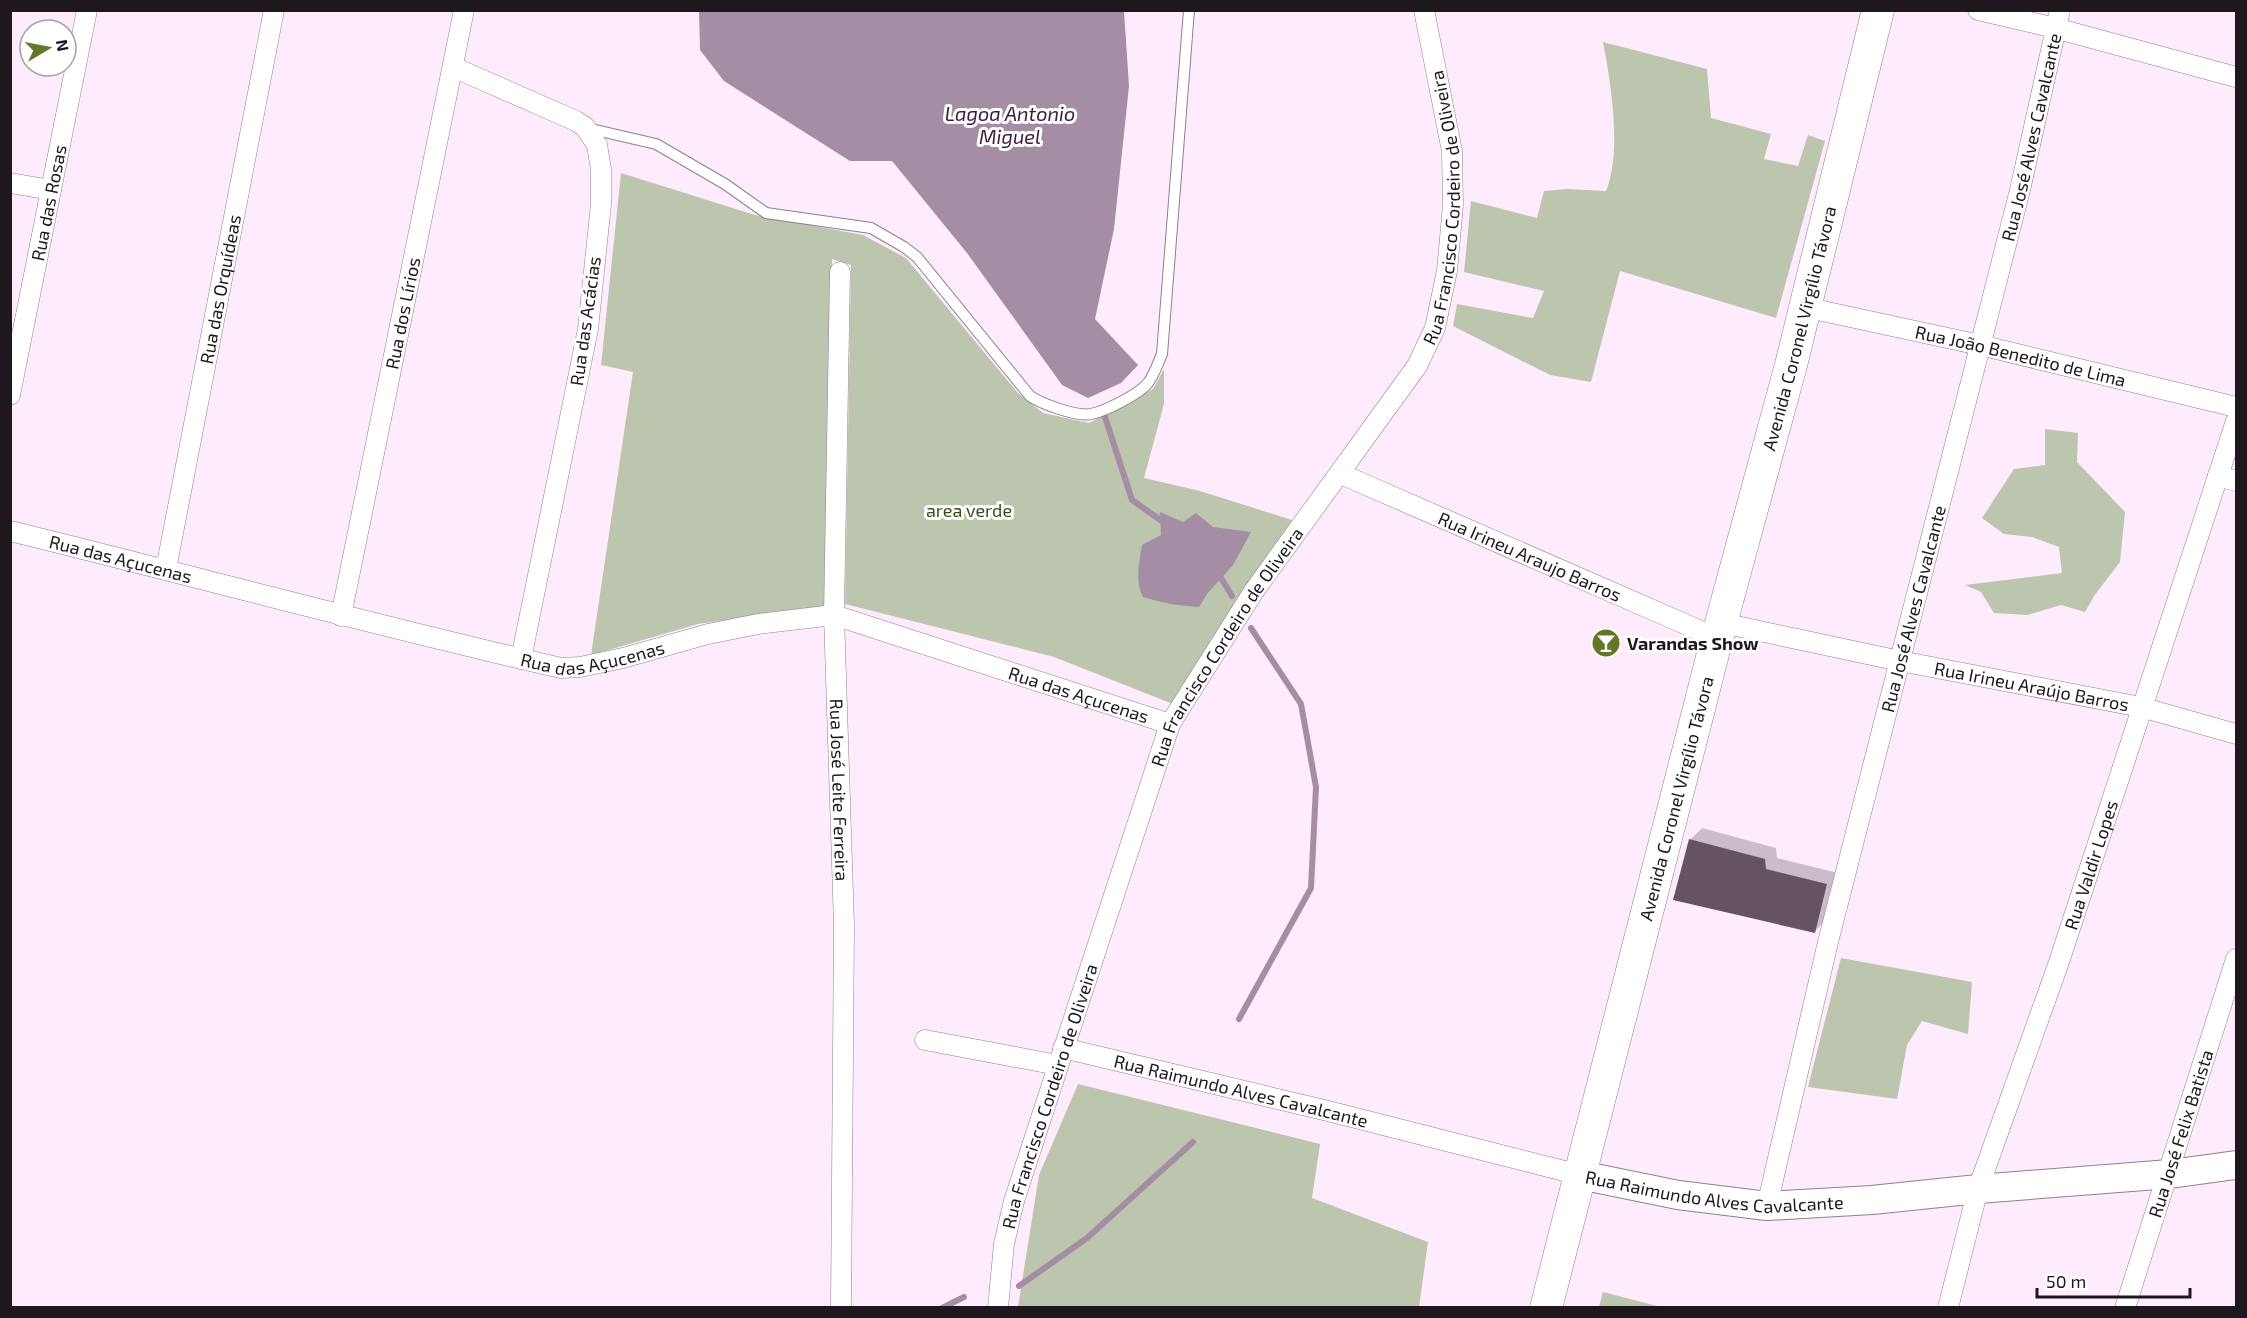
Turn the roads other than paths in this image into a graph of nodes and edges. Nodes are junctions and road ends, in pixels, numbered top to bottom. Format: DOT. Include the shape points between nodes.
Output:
graph roads {
  1 [pos="87,10"];
  2 [pos="274,10"];
  3 [pos="464,10"];
  4 [pos="1189,10"];
  5 [pos="1424,10"];
  6 [pos="1878,10"];
  7 [pos="1978,10"];
  8 [pos="2057,19"];
  9 [pos="453,67"];
  10 [pos="2236,77"];
  11 [pos="585,127"];
  12 [pos="10,183"];
  13 [pos="51,190"];
  14 [pos="840,272"];
  15 [pos="1804,307"];
  16 [pos="1980,345"];
  17 [pos="10,395"];
  18 [pos="2236,407"];
  19 [pos="2236,421"];
  20 [pos="1341,474"];
  21 [pos="2227,479"];
  22 [pos="10,531"];
  23 [pos="166,569"];
  24 [pos="834,615"];
  25 [pos="341,616"];
  26 [pos="1720,631"];
  27 [pos="521,659"];
  28 [pos="1900,661"];
  29 [pos="2141,707"];
  30 [pos="1170,724"];
  31 [pos="2236,734"];
  32 [pos="2236,959"];
  33 [pos="925,1040"];
  34 [pos="1060,1057"];
  35 [pos="2236,1165"];
  36 [pos="2170,1174"];
  37 [pos="1580,1175"];
  38 [pos="1978,1189"];
  39 [pos="1767,1206"];
  40 [pos="841,1308"];
  41 [pos="998,1308"];
  42 [pos="1546,1308"];
  43 [pos="1948,1308"];
  44 [pos="2125,1308"];
  1 -- 13 [label="street, Rua das Rosas"];
  2 -- 23 [label="street, Rua das Orquídeas"];
  3 -- 9 [label="street, Rua dos Lírios"];
  4 -- 11 [label="lane" via="1162,354 1147,384 1123,401 1091,414 1030,396 918,257 871,228 766,213 656,144"];
  5 -- 20 [label="street, Rua Francisco Cordeiro de Oliveira" via="1452,151 1453,205 1447,271 1435,328 1417,366"];
  6 -- 15 [label="main road, Avenida Coronel Virgílio Távora"];
  7 -- 8 [label="street"];
  8 -- 10 [label="street"];
  8 -- 16 [label="street, Rua José Alves Cavalcante" via="2020,190"];
  9 -- 11 [label="street"];
  9 -- 25 [label="street, Rua dos Lírios"];
  11 -- 27 [label="street, Rua das Acácias" via="597,145 601,169 588,328"];
  12 -- 13 [label="street"];
  13 -- 17 [label="street, Rua das Rosas"];
  14 -- 24 [label="street, Rua José Leite Ferreira"];
  15 -- 16 [label="street, Rua João Benedito de Lima"];
  15 -- 26 [label="main road, Avenida Coronel Virgílio Távora"];
  16 -- 18 [label="street, Rua João Benedito de Lima"];
  16 -- 28 [label="street, Rua José Alves Cavalcante"];
  19 -- 21 [label="street, Rua Valdir Lopes"];
  20 -- 26 [label="street, Rua Irineu Araujo Barros"];
  20 -- 30 [label="street, Rua Francisco Cordeiro de Oliveira" via="1254,591"];
  21 -- 29 [label="street, Rua Valdir Lopes"];
  22 -- 23 [label="street, Rua das Açucenas"];
  23 -- 25 [label="street, Rua das Açucenas"];
  24 -- 27 [label="street, Rua das Açucenas" via="708,634 580,667 561,668"];
  24 -- 30 [label="street, Rua das Açucenas"];
  24 -- 40 [label="street, Rua José Leite Ferreira" via="844,925"];
  25 -- 27 [label="street, Rua das Açucenas"];
  26 -- 28 [label="street, Rua Irineu Araújo Barros"];
  26 -- 37 [label="main road, Avenida Coronel Virgílio Távora"];
  28 -- 29 [label="street, Rua Irineu Araújo Barros"];
  28 -- 39 [label="street, Rua José Alves Cavalcante" via="1828,942"];
  29 -- 31 [label="street, Rua Irineu Araújo Barros"];
  29 -- 38 [label="street, Rua Valdir Lopes" via="2059,962"];
  30 -- 34 [label="street, Rua Francisco Cordeiro de Oliveira"];
  32 -- 36 [label="street, Rua José Felix Batista"];
  33 -- 34 [label="street, Rua Raimundo Alves Cavalcante"];
  34 -- 37 [label="street, Rua Raimundo Alves Cavalcante" via="1336,1112"];
  34 -- 41 [label="street, Rua Francisco Cordeiro de Oliveira" via="1014,1200 1004,1244"];
  35 -- 36 [label="street, Rua Raimundo Alves Cavalcante"];
  36 -- 38 [label="street, Rua Raimundo Alves Cavalcante"];
  36 -- 44 [label="street, Rua José Felix Batista"];
  37 -- 39 [label="street, Rua Raimundo Alves Cavalcante" via="1678,1195"];
  37 -- 42 [label="main road, Avenida Coronel Virgílio Távora"];
  38 -- 39 [label="street, Rua Raimundo Alves Cavalcante"];
  38 -- 43 [label="street, Rua Valdir Lopes"];
}
